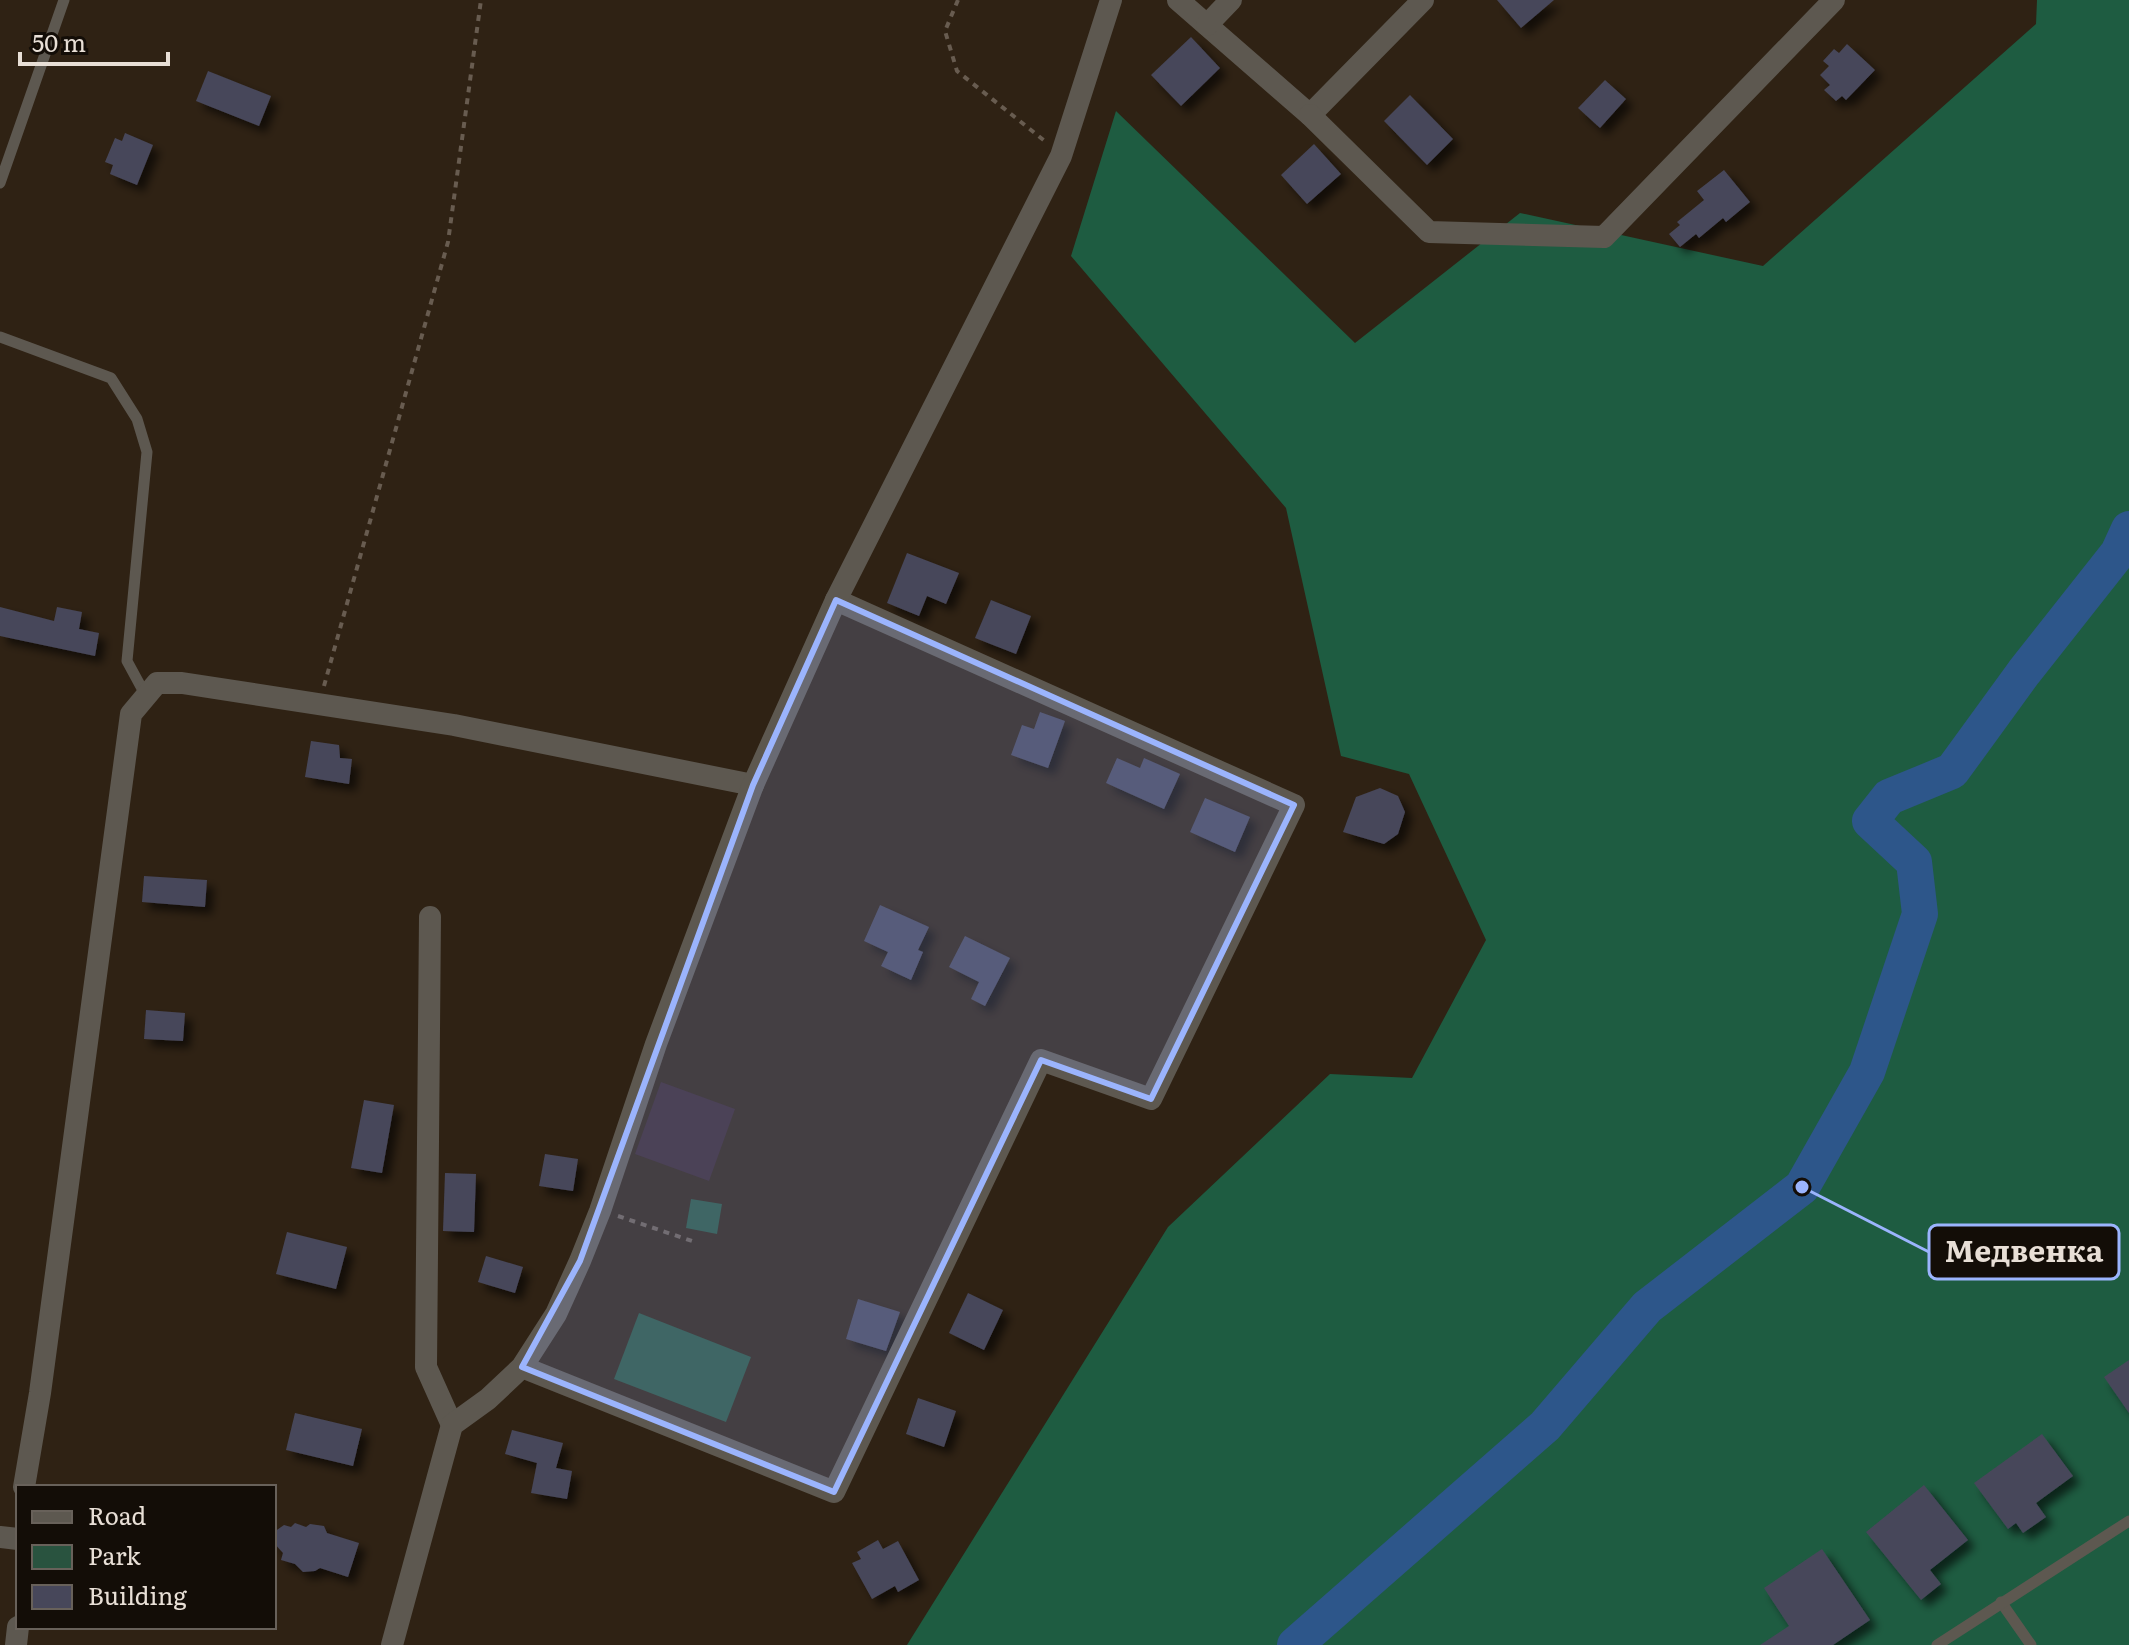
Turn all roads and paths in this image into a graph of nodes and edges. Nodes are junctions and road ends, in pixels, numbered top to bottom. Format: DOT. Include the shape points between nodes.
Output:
graph roads {
  1 [pos="64,0"];
  2 [pos="481,0"];
  3 [pos="958,0"];
  4 [pos="1111,0"];
  5 [pos="1178,0"];
  6 [pos="1231,0"];
  7 [pos="1423,0"];
  8 [pos="1834,0"];
  9 [pos="1207,25"];
  10 [pos="1310,115"];
  11 [pos="1061,156"];
  12 [pos="0,183"];
  13 [pos="0,337"];
  14 [pos="836,600"];
  15 [pos="146,696"];
  16 [pos="319,704"];
  17 [pos="753,785"];
  18 [pos="430,917"];
  19 [pos="600,1211"];
  20 [pos="695,1242"];
  21 [pos="522,1367"];
  22 [pos="452,1425"];
  23 [pos="24,1485"];
  24 [pos="2129,1521"];
  25 [pos="2001,1602"];
  26 [pos="392,1645"];
  27 [pos="1937,1645"];
  28 [pos="2031,1645"];
  1 -- 12 [label="lane"];
  2 -- 16 [label="path" via="448,242"];
  3 -- 11 [label="path" via="945,31 957,71"];
  4 -- 11 [label="street"];
  5 -- 9 [label="street"];
  6 -- 9 [label="street"];
  7 -- 10 [label="street"];
  8 -- 10 [label="street" via="1604,237 1429,232"];
  9 -- 10 [label="street"];
  11 -- 14 [label="street"];
  13 -- 15 [label="lane" via="111,378 137,419 147,452 127,661"];
  14 -- 17 [label="street"];
  14 -- 21 [label="street" via="1294,805 1151,1099 1041,1060 834,1492"];
  15 -- 16 [label="street" via="157,683 182,683"];
  15 -- 23 [label="street" via="131,714"];
  16 -- 17 [label="street" via="454,725"];
  17 -- 19 [label="street"];
  18 -- 22 [label="street" via="426,1367"];
  19 -- 20 [label="path"];
  19 -- 21 [label="street" via="556,1314"];
  21 -- 22 [label="street"];
  22 -- 26 [label="street"];
  24 -- 25 [label="lane"];
  25 -- 27 [label="lane"];
  25 -- 28 [label="lane"];
}
